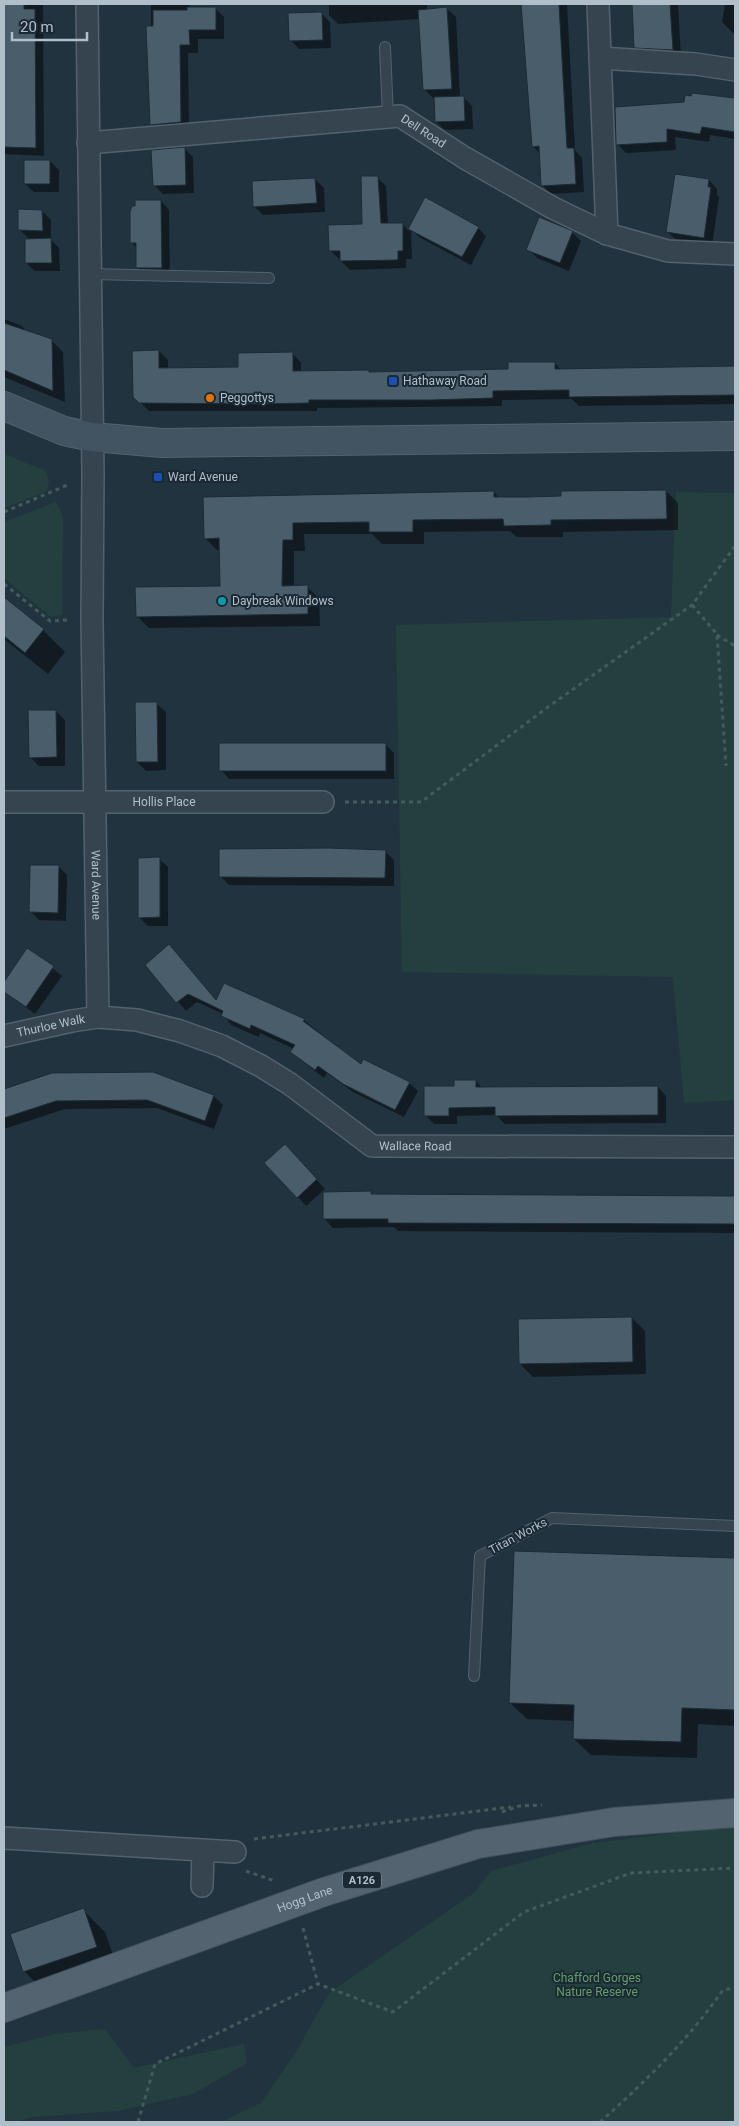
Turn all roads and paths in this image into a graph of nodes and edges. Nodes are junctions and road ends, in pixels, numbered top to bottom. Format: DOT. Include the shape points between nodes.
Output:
graph roads {
  1 [pos="87,4"];
  2 [pos="598,4"];
  3 [pos="385,47"];
  4 [pos="600,58"];
  5 [pos="735,70"];
  6 [pos="388,117"];
  7 [pos="88,143"];
  8 [pos="607,234"];
  9 [pos="735,254"];
  10 [pos="90,274"];
  11 [pos="269,278"];
  12 [pos="4,406"];
  13 [pos="735,436"];
  14 [pos="92,437"];
  15 [pos="93,474"];
  16 [pos="4,512"];
  17 [pos="735,546"];
  18 [pos="4,584"];
  19 [pos="692,605"];
  20 [pos="92,620"];
  21 [pos="717,634"];
  22 [pos="735,646"];
  23 [pos="726,766"];
  24 [pos="4,802"];
  25 [pos="96,802"];
  26 [pos="324,802"];
  27 [pos="98,1018"];
  28 [pos="4,1036"];
  29 [pos="735,1147"];
  30 [pos="735,1526"];
  31 [pos="474,1676"];
  32 [pos="519,1806"];
  33 [pos="735,1814"];
  34 [pos="4,1838"];
  35 [pos="202,1851"];
  36 [pos="235,1852"];
  37 [pos="735,1868"];
  38 [pos="277,1882"];
  39 [pos="202,1886"];
  40 [pos="301,1919"];
  41 [pos="318,1984"];
  42 [pos="735,1988"];
  43 [pos="4,2008"];
  44 [pos="138,2122"];
  45 [pos="600,2122"];
  1 -- 7 [label="street, Ward Avenue"];
  2 -- 4 [label="street"];
  3 -- 6 [label="lane"];
  4 -- 5 [label="street" via="696,64"];
  4 -- 8 [label="street"];
  6 -- 7 [label="street, Dell Road"];
  6 -- 8 [label="street, Dell Road" via="400,116 473,163"];
  7 -- 10 [label="street, Ward Avenue"];
  8 -- 9 [label="street, Dell Road" via="668,251"];
  10 -- 11 [label="lane"];
  10 -- 14 [label="street, Ward Avenue"];
  12 -- 14 [label="street" via="64,431"];
  13 -- 14 [label="street" via="162,443"];
  14 -- 15 [label="street, Ward Avenue"];
  15 -- 16 [label="path"];
  15 -- 20 [label="street, Ward Avenue"];
  17 -- 19 [label="path"];
  18 -- 20 [label="path" via="50,621"];
  19 -- 21 [label="path"];
  19 -- 26 [label="path" via="421,802"];
  20 -- 25 [label="street, Ward Avenue"];
  21 -- 22 [label="path"];
  21 -- 23 [label="path"];
  24 -- 25 [label="street, Hollis Place"];
  25 -- 26 [label="street, Hollis Place"];
  25 -- 27 [label="street, Ward Avenue"];
  27 -- 28 [label="street, Thurloe Walk"];
  27 -- 29 [label="street, Wallace Road" via="158,1024 202,1037 235,1052 290,1084 372,1146"];
  30 -- 31 [label="lane, Titan Works" via="552,1518 480,1556"];
  32 -- 36 [label="path" via="236,1842"];
  33 -- 43 [label="main road, Hogg Lane / A126" via="614,1822 478,1844 324,1892"];
  34 -- 35 [label="street"];
  35 -- 36 [label="street"];
  35 -- 39 [label="street"];
  36 -- 38 [label="path" via="234,1867"];
  37 -- 41 [label="path" via="631,1873 524,1912 392,2012"];
  40 -- 41 [label="path"];
  41 -- 44 [label="path" via="155,2064"];
  42 -- 45 [label="path" via="723,1990 699,2023 638,2088"];
}
